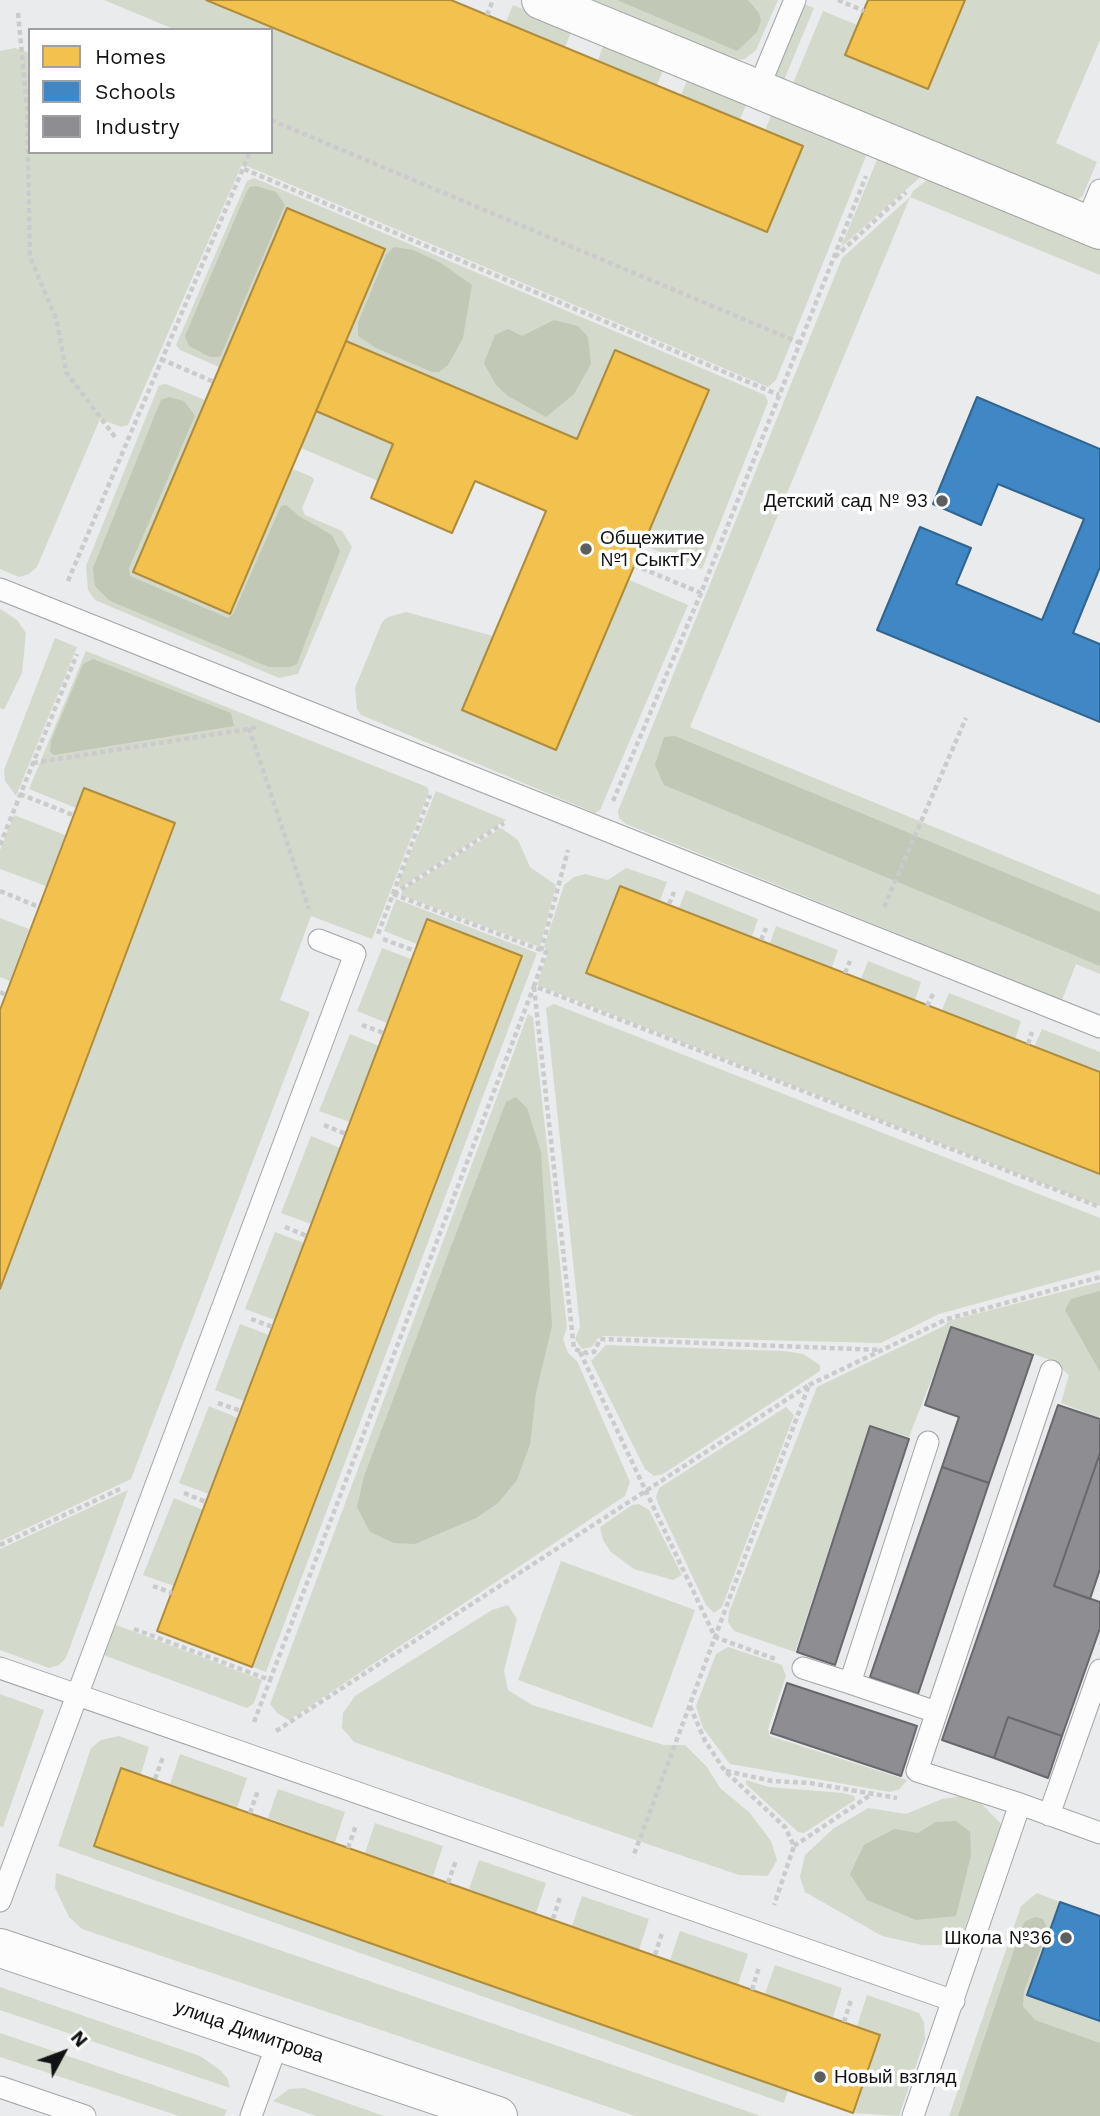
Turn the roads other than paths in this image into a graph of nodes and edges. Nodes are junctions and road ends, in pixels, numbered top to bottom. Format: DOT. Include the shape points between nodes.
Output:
graph roads {
  1 [pos="541,0"];
  2 [pos="795,0"];
  3 [pos="758,89"];
  4 [pos="1095,214"];
  5 [pos="0,589"];
  6 [pos="319,940"];
  7 [pos="1100,1027"];
  8 [pos="1051,1371"];
  9 [pos="928,1442"];
  10 [pos="0,1668"];
  11 [pos="803,1668"];
  12 [pos="1100,1670"];
  13 [pos="850,1683"];
  14 [pos="77,1695"];
  15 [pos="936,1712"];
  16 [pos="1020,1804"];
  17 [pos="1049,1815"];
  18 [pos="1100,1833"];
  19 [pos="0,1901"];
  20 [pos="0,1948"];
  21 [pos="954,2001"];
  22 [pos="278,2042"];
  23 [pos="0,2087"];
  24 [pos="85,2116"];
  25 [pos="251,2116"];
  26 [pos="498,2116"];
  27 [pos="913,2116"];
  1 -- 3 [label="street"];
  2 -- 3 [label="lane"];
  3 -- 4 [label="street" via="938,164"];
  5 -- 7 [label="lane"];
  6 -- 14 [label="lane" via="355,954"];
  8 -- 15 [label="lane"];
  9 -- 13 [label="lane"];
  10 -- 14 [label="lane"];
  11 -- 13 [label="lane"];
  12 -- 17 [label="lane"];
  13 -- 15 [label="lane"];
  14 -- 19 [label="lane"];
  14 -- 21 [label="lane"];
  15 -- 16 [label="lane" via="916,1771"];
  16 -- 17 [label="lane"];
  16 -- 21 [label="lane"];
  17 -- 18 [label="lane"];
  20 -- 22 [label="street, улица Димитрова"];
  21 -- 27 [label="lane"];
  22 -- 25 [label="lane"];
  22 -- 26 [label="street, улица Димитрова"];
  23 -- 24 [label="lane"];
}
